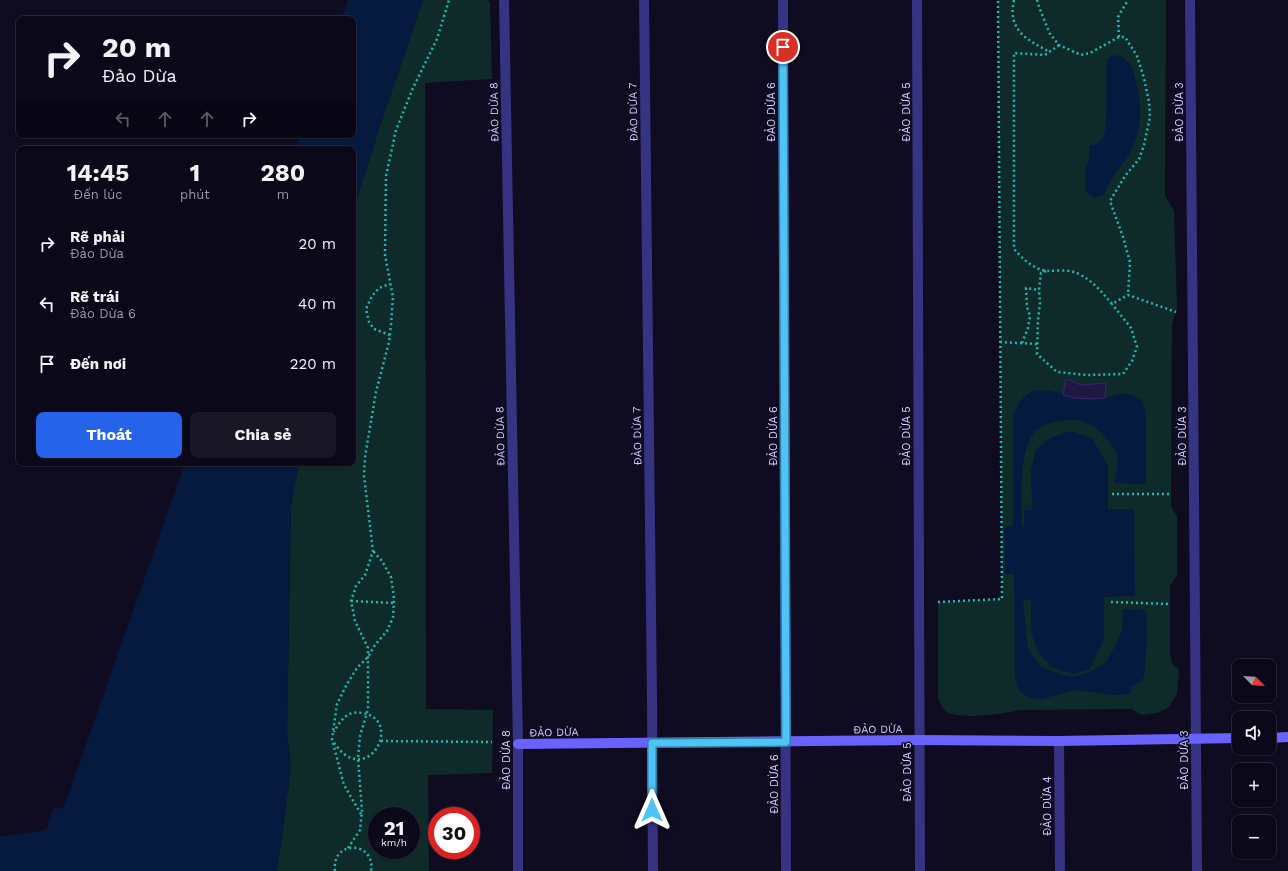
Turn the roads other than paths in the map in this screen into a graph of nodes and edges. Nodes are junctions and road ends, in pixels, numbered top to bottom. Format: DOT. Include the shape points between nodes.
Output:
graph roads {
  1 [pos="504,0"];
  2 [pos="644,0"];
  3 [pos="783,0"];
  4 [pos="917,0"];
  5 [pos="1190,0"];
  6 [pos="1288,737"];
  7 [pos="1196,738"];
  8 [pos="1232,738"];
  9 [pos="1276,738"];
  10 [pos="919,740"];
  11 [pos="1059,741"];
  12 [pos="786,742"];
  13 [pos="652,743"];
  14 [pos="518,744"];
  15 [pos="518,871"];
  16 [pos="653,871"];
  17 [pos="786,871"];
  18 [pos="920,871"];
  19 [pos="1060,871"];
  20 [pos="1197,871"];
  1 -- 14 [label="street, ĐẢO DỪA 8"];
  2 -- 13 [label="street, ĐẢO DỪA 7"];
  3 -- 12 [label="street, ĐẢO DỪA 6"];
  4 -- 10 [label="street, ĐẢO DỪA 5"];
  5 -- 7 [label="street, ĐẢO DỪA 3"];
  6 -- 9 [label="street"];
  7 -- 8 [label="street, ĐẢO DỪA"];
  7 -- 11 [label="street, ĐẢO DỪA"];
  7 -- 20 [label="street, ĐẢO DỪA 3"];
  10 -- 11 [label="street, ĐẢO DỪA"];
  10 -- 12 [label="street, ĐẢO DỪA"];
  10 -- 18 [label="street, ĐẢO DỪA 5"];
  11 -- 19 [label="street, ĐẢO DỪA 4"];
  12 -- 13 [label="street, ĐẢO DỪA"];
  12 -- 17 [label="street, ĐẢO DỪA 6"];
  13 -- 14 [label="street, ĐẢO DỪA"];
  13 -- 16 [label="street, ĐẢO DỪA 7"];
  14 -- 15 [label="street, ĐẢO DỪA 8"];
}
